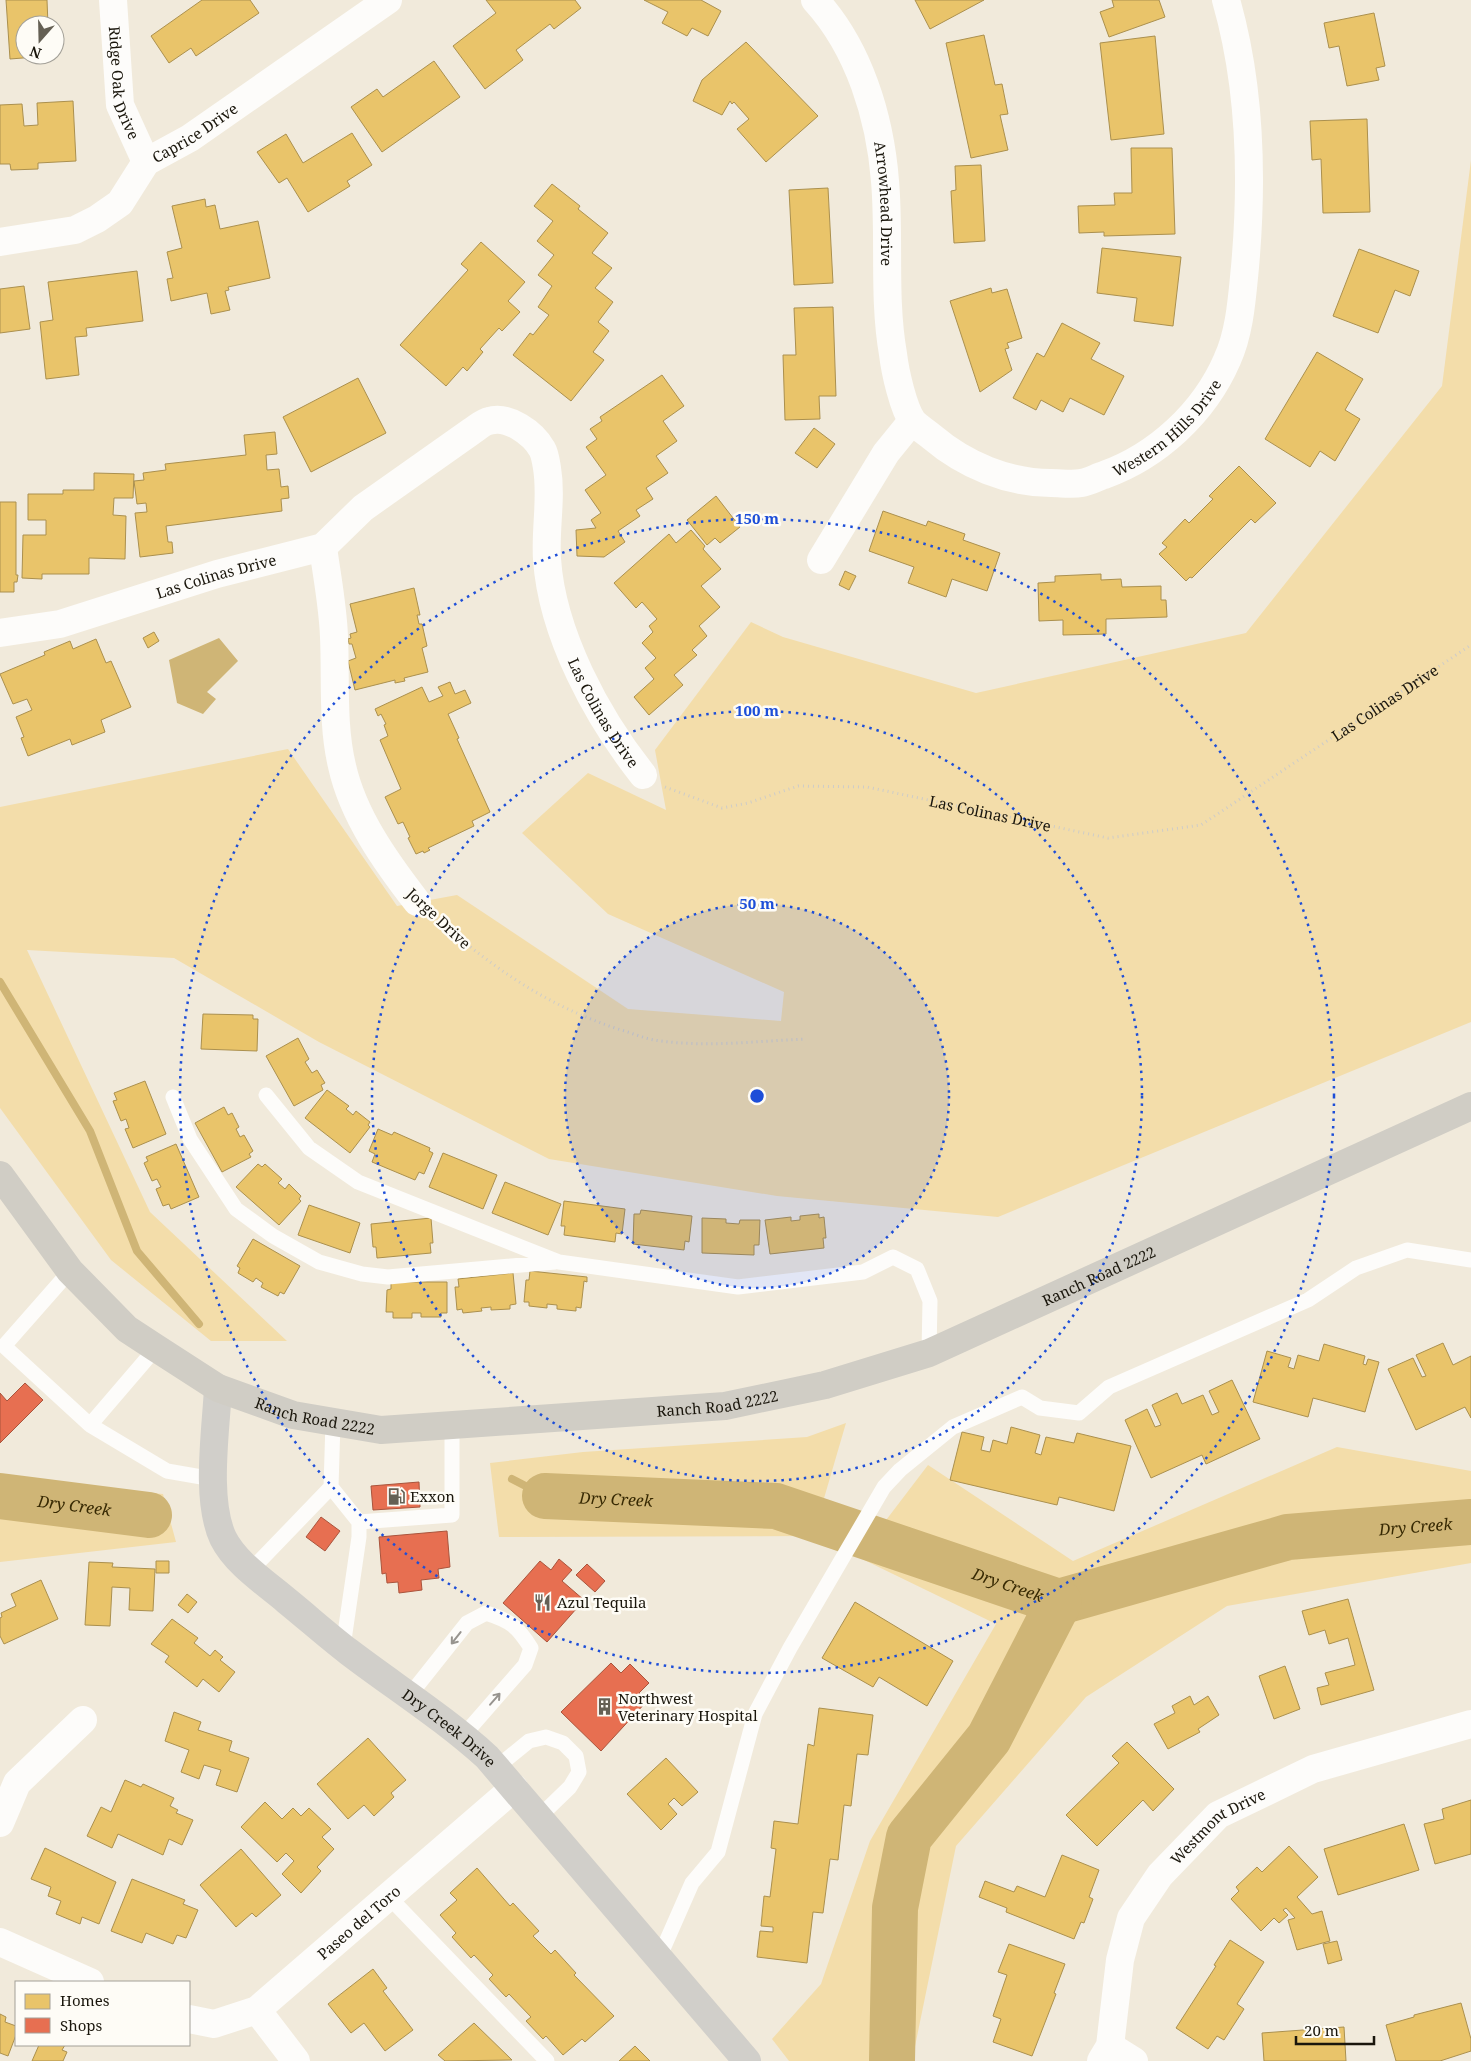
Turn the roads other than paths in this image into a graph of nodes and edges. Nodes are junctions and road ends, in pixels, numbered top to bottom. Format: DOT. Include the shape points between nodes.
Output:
graph roads {
  1 [pos="113,0"];
  2 [pos="388,0"];
  3 [pos="815,0"];
  4 [pos="1226,0"];
  5 [pos="146,162"];
  6 [pos="0,242"];
  7 [pos="912,421"];
  8 [pos="323,547"];
  9 [pos="821,560"];
  10 [pos="0,634"];
  11 [pos="642,775"];
  12 [pos="417,902"];
  13 [pos="266,1096"];
  14 [pos="173,1097"];
  15 [pos="1471,1106"];
  16 [pos="0,1175"];
  17 [pos="1471,1260"];
  18 [pos="559,1262"];
  19 [pos="70,1271"];
  20 [pos="156,1348"];
  21 [pos="929,1353"];
  22 [pos="218,1388"];
  23 [pos="333,1422"];
  24 [pos="90,1425"];
  25 [pos="452,1425"];
  26 [pos="213,1479"];
  27 [pos="331,1487"];
  28 [pos="359,1522"];
  29 [pos="251,1570"];
  30 [pos="343,1647"];
  31 [pos="409,1696"];
  32 [pos="83,1720"];
  33 [pos="1471,1724"];
  34 [pos="463,1736"];
  35 [pos="496,1768"];
  36 [pos="514,1788"];
  37 [pos="538,1818"];
  38 [pos="0,1823"];
  39 [pos="389,1897"];
  40 [pos="0,1942"];
  41 [pos="659,1958"];
  42 [pos="88,1981"];
  43 [pos="257,2010"];
  44 [pos="190,2019"];
  45 [pos="1106,2053"];
  46 [pos="296,2061"];
  47 [pos="547,2061"];
  48 [pos="747,2061"];
  49 [pos="1134,2061"];
  1 -- 5 [label="street, Ridge Oak Drive" via="120,105"];
  2 -- 5 [label="street, Caprice Drive" via="190,138"];
  3 -- 7 [label="street, Arrowhead Drive" via="830,16 854,59 875,114 885,180 889,331 897,381"];
  4 -- 7 [label="street, Western Hills Drive" via="1234,28 1249,130 1249,216 1241,308 1228,359 1203,403 1166,440 1125,467 1082,483 1035,483 996,475 948,451"];
  5 -- 6 [label="street, Caprice Drive" via="120,203 97,220 75,230"];
  7 -- 9 [label="street" via="886,453"];
  8 -- 10 [label="street, Las Colinas Drive" via="217,574 60,624"];
  8 -- 11 [label="street, Las Colinas Drive" via="363,508 490,420 512,422 532,434 544,450 549,481 547,558 557,612 598,710"];
  8 -- 12 [label="street, Jorge Drive" via="334,636 336,721 342,767 359,814 387,863"];
  13 -- 18 [label="lane" via="309,1148 358,1182"];
  14 -- 18 [label="lane" via="190,1139 236,1209 273,1236 319,1262 362,1274 388,1276"];
  15 -- 21 [label="main road, Ranch Road 2222"];
  16 -- 19 [label="main road, Ranch Road 2222"];
  17 -- 41 [label="lane" via="1407,1250 1356,1268 1308,1300 1109,1387 1079,1413 1040,1408 1022,1397 953,1427 900,1470 875,1502 755,1714 718,1852 692,1883"];
  18 -- 21 [label="lane" via="738,1287 863,1272 892,1257 917,1269 930,1301"];
  19 -- 20 [label="main road, Ranch Road 2222" via="127,1329"];
  19 -- 24 [label="lane" via="4,1346"];
  20 -- 22 [label="main road, Ranch Road 2222"];
  20 -- 24 [label="lane"];
  21 -- 25 [label="main road, Ranch Road 2222" via="826,1385 725,1406"];
  22 -- 23 [label="main road, Ranch Road 2222" via="294,1415"];
  22 -- 26 [label="street, Dry Creek Drive"];
  23 -- 25 [label="main road, Ranch Road 2222" via="380,1430"];
  23 -- 27 [label="lane"];
  24 -- 26 [label="lane" via="167,1471"];
  25 -- 28 [label="lane" via="452,1515"];
  26 -- 29 [label="street, Dry Creek Drive" via="218,1521 224,1538 234,1554"];
  27 -- 28 [label="lane"];
  27 -- 29 [label="lane"];
  28 -- 30 [label="lane"];
  29 -- 30 [label="street, Dry Creek Drive"];
  30 -- 31 [label="street, Dry Creek Drive"];
  31 -- 34 [label="street, Dry Creek Drive"];
  34 -- 31 [label="lane, one-way" via="525,1665 531,1648 521,1632 507,1620 486,1613 467,1623"];
  32 -- 38 [label="street" via="17,1783"];
  33 -- 45 [label="street, Westmont Drive" via="1313,1769 1218,1815 1160,1875 1131,1918 1120,1960"];
  34 -- 35 [label="street, Dry Creek Drive"];
  35 -- 36 [label="street, Dry Creek Drive"];
  35 -- 37 [label="lane" via="529,1740 546,1737 563,1743 576,1756 579,1772 570,1788"];
  36 -- 37 [label="street, Dry Creek Drive"];
  36 -- 39 [label="street, Paseo del Toro"];
  37 -- 41 [label="street, Dry Creek Drive"];
  39 -- 43 [label="street, Paseo del Toro"];
  39 -- 47 [label="lane"];
  40 -- 42 [label="street"];
  41 -- 48 [label="street, Dry Creek Drive"];
  43 -- 44 [label="street, Paseo del Toro" via="214,2024"];
  43 -- 46 [label="street"];
  45 -- 49 [label="street"];
}
